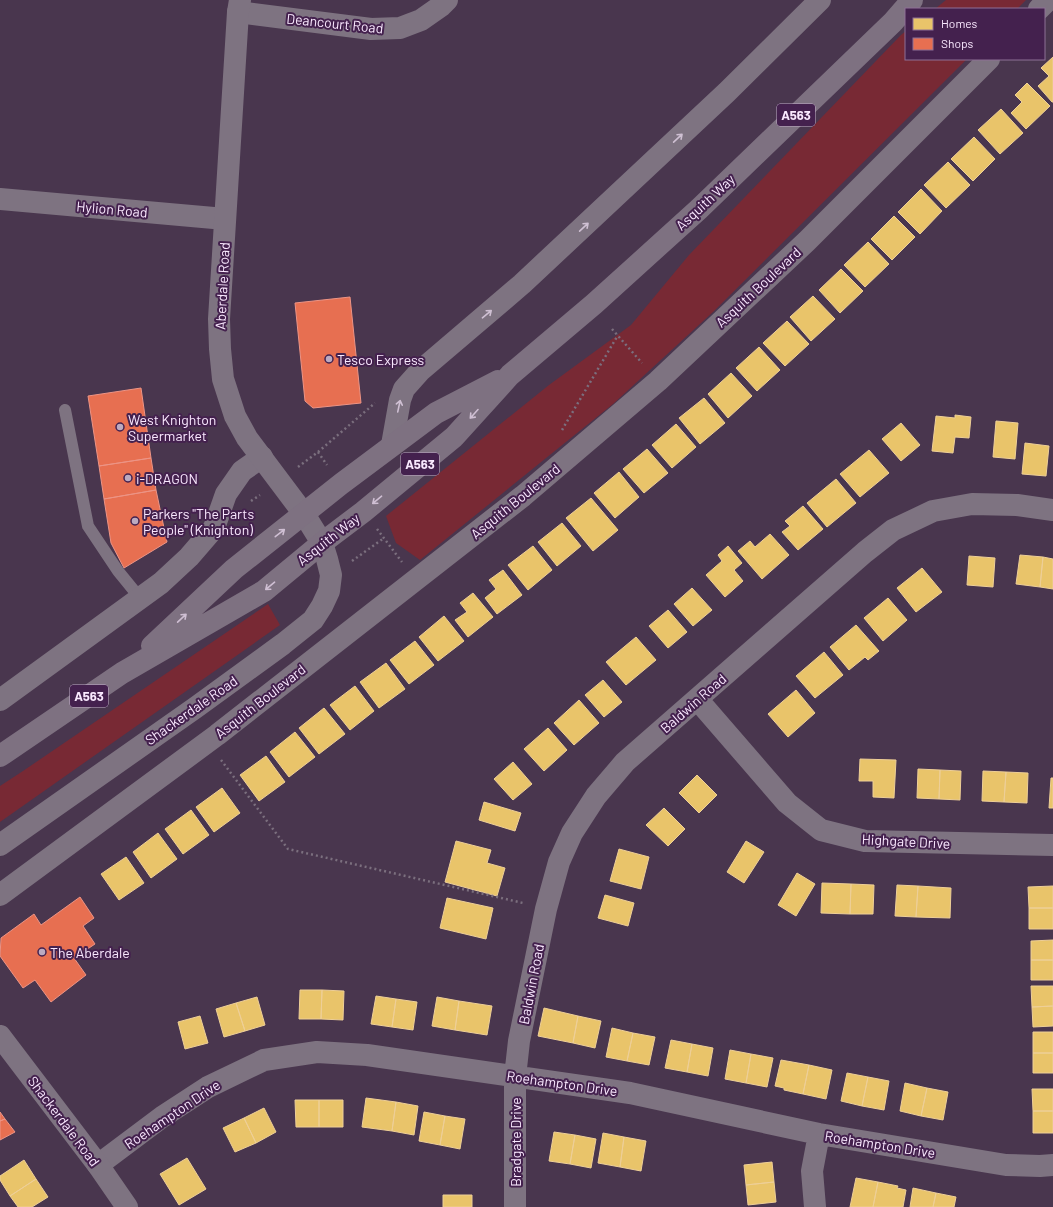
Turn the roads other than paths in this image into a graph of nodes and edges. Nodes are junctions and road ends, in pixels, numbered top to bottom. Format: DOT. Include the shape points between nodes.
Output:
graph roads {
  1 [pos="447,0"];
  2 [pos="820,0"];
  3 [pos="921,0"];
  4 [pos="1048,0"];
  5 [pos="239,6"];
  6 [pos="911,8"];
  7 [pos="1040,8"];
  8 [pos="903,14"];
  9 [pos="988,60"];
  10 [pos="0,199"];
  11 [pos="225,219"];
  12 [pos="510,375"];
  13 [pos="65,410"];
  14 [pos="392,445"];
  15 [pos="262,457"];
  16 [pos="1053,510"];
  17 [pos="304,514"];
  18 [pos="322,543"];
  19 [pos="140,598"];
  20 [pos="122,673"];
  21 [pos="697,699"];
  22 [pos="0,700"];
  23 [pos="0,756"];
  24 [pos="0,845"];
  25 [pos="1053,845"];
  26 [pos="0,894"];
  27 [pos="0,1036"];
  28 [pos="515,1077"];
  29 [pos="819,1134"];
  30 [pos="98,1165"];
  31 [pos="1053,1165"];
  32 [pos="127,1207"];
  33 [pos="515,1207"];
  34 [pos="815,1207"];
  1 -- 5 [label="street, Deancourt Road" via="421,20 400,28 371,29"];
  14 -- 2 [label="street, one-way" via="404,389 420,371 528,279 728,92"];
  3 -- 6 [label="highway, Asquith Way / A563"];
  4 -- 7 [label="street"];
  5 -- 11 [label="street, Aberdale Road"];
  8 -- 12 [label="highway, Asquith Way / A563" via="699,208 594,304"];
  9 -- 26 [label="street, Asquith Boulevard" via="807,241 658,381 523,496 207,742"];
  10 -- 11 [label="street, Hylion Road"];
  11 -- 15 [label="street, Aberdale Road" via="219,319 224,379 235,416 247,438"];
  12 -- 14 [label="highway, Asquith Way / A563" via="436,413"];
  12 -- 18 [label="highway, Asquith Way / A563, one-way" via="454,437"];
  13 -- 19 [label="lane" via="88,526 118,571"];
  14 -- 17 [label="highway, Asquith Way / A563"];
  15 -- 17 [label="street, Aberdale Road"];
  15 -- 19 [label="street" via="242,471 226,494 214,528 189,557"];
  16 -- 21 [label="street, Baldwin Road" via="972,504 933,511 893,530"];
  17 -- 18 [label="street, Aberdale Road"];
  20 -- 17 [label="highway, Asquith Way / A563, one-way" via="234,569"];
  18 -- 20 [label="highway, Asquith Way / A563, one-way" via="264,591"];
  18 -- 24 [label="street, Shackerdale Road" via="331,575 329,591 312,620 196,708"];
  19 -- 22 [label="street"];
  20 -- 23 [label="highway, Asquith Way / A563"];
  21 -- 25 [label="street, Highgate Drive" via="787,803 821,830 865,841"];
  21 -- 28 [label="street, Baldwin Road" via="625,762 596,796 572,833 559,862 546,909 519,1041"];
  27 -- 30 [label="street, Shackerdale Road"];
  28 -- 29 [label="street, Roehampton Drive" via="630,1093"];
  28 -- 30 [label="street, Roehampton Drive" via="367,1055 317,1052 264,1060 208,1087 162,1117"];
  28 -- 33 [label="street, Bradgate Drive"];
  29 -- 31 [label="street, Roehampton Drive" via="1006,1165"];
  29 -- 34 [label="street" via="812,1170"];
  30 -- 32 [label="street, Shackerdale Road"];
}
